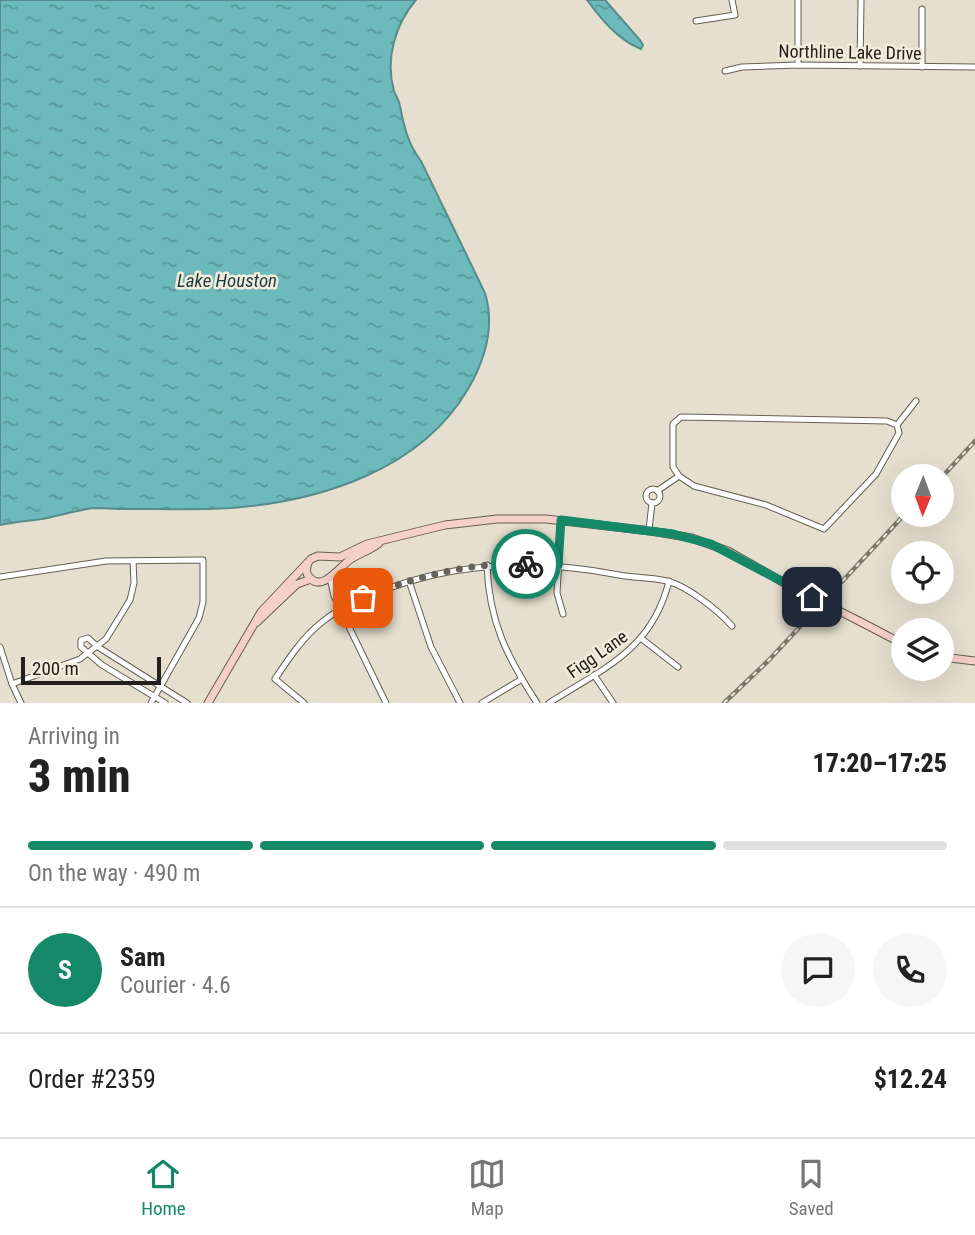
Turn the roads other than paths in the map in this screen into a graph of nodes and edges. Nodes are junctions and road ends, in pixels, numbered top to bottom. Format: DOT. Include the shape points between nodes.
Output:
graph roads {
  1 [pos="732,0"];
  2 [pos="798,0"];
  3 [pos="861,1"];
  4 [pos="922,9"];
  5 [pos="696,20"];
  6 [pos="798,65"];
  7 [pos="860,66"];
  8 [pos="922,67"];
  9 [pos="975,67"];
  10 [pos="725,71"];
  11 [pos="916,401"];
  12 [pos="897,425"];
  13 [pos="679,476"];
  14 [pos="657,491"];
  15 [pos="652,502"];
  16 [pos="561,520"];
  17 [pos="649,530"];
  18 [pos="380,542"];
  19 [pos="325,557"];
  20 [pos="133,561"];
  21 [pos="308,562"];
  22 [pos="487,565"];
  23 [pos="558,565"];
  24 [pos="0,577"];
  25 [pos="330,577"];
  26 [pos="311,579"];
  27 [pos="409,581"];
  28 [pos="669,581"];
  29 [pos="321,582"];
  30 [pos="334,596"];
  31 [pos="341,609"];
  32 [pos="563,614"];
  33 [pos="255,624"];
  34 [pos="732,626"];
  35 [pos="891,638"];
  36 [pos="642,639"];
  37 [pos="0,647"];
  38 [pos="97,648"];
  39 [pos="89,654"];
  40 [pos="954,658"];
  41 [pos="975,661"];
  42 [pos="678,667"];
  43 [pos="594,675"];
  44 [pos="522,679"];
  45 [pos="12,684"];
  46 [pos="161,686"];
  47 [pos="153,700"];
  48 [pos="21,703"];
  49 [pos="165,703"];
  50 [pos="187,703"];
  51 [pos="208,703"];
  52 [pos="304,703"];
  53 [pos="387,703"];
  54 [pos="460,703"];
  55 [pos="482,703"];
  56 [pos="537,703"];
  57 [pos="549,703"];
  58 [pos="613,703"];
  1 -- 5 [label="street" via="735,15"];
  2 -- 6 [label="street"];
  3 -- 7 [label="street"];
  4 -- 8 [label="street"];
  6 -- 7 [label="street, Northline Lake Drive"];
  6 -- 10 [label="street, Northline Lake Drive"];
  7 -- 8 [label="street, Northline Lake Drive"];
  8 -- 9 [label="street, Northline Lake Drive"];
  11 -- 12 [label="street"];
  12 -- 13 [label="street" via="887,421 681,417 673,424 673,467"];
  12 -- 13 [label="street" via="899,433 876,474 824,529 766,505 694,486"];
  13 -- 14 [label="street"];
  14 -- 15 [label="street" via="659,498"];
  14 -- 15 [label="street" via="646,495"];
  15 -- 17 [label="street"];
  16 -- 17 [label="street"];
  16 -- 18 [label="street" via="473,521"];
  16 -- 23 [label="street"];
  17 -- 35 [label="street, bridge" via="711,544"];
  18 -- 19 [label="street" via="340,557"];
  18 -- 25 [label="street"];
  19 -- 21 [label="street"];
  19 -- 25 [label="street" via="332,565"];
  20 -- 24 [label="street"];
  20 -- 38 [label="street" via="130,600"];
  20 -- 46 [label="street" via="202,560 199,618"];
  21 -- 26 [label="street"];
  21 -- 33 [label="street"];
  22 -- 23 [label="street"];
  22 -- 27 [label="street"];
  22 -- 44 [label="street" via="494,622"];
  23 -- 28 [label="street"];
  23 -- 32 [label="street" via="557,593"];
  25 -- 29 [label="street"];
  25 -- 30 [label="street"];
  26 -- 29 [label="street"];
  26 -- 33 [label="street" via="297,584"];
  27 -- 31 [label="street"];
  27 -- 54 [label="street" via="432,647"];
  28 -- 34 [label="street"];
  28 -- 36 [label="street, Figg Lane" via="658,615"];
  29 -- 30 [label="street"];
  30 -- 31 [label="street"];
  31 -- 52 [label="street" via="309,633 275,679"];
  31 -- 53 [label="street"];
  33 -- 51 [label="street"];
  36 -- 42 [label="street"];
  36 -- 43 [label="street, Figg Lane"];
  37 -- 45 [label="street"];
  38 -- 39 [label="street"];
  38 -- 39 [label="street" via="83,638 80,644"];
  38 -- 46 [label="street"];
  39 -- 45 [label="street"];
  39 -- 47 [label="street"];
  40 -- 41 [label="street"];
  43 -- 57 [label="street, Figg Lane"];
  43 -- 58 [label="street"];
  44 -- 55 [label="street"];
  44 -- 56 [label="street"];
  45 -- 48 [label="street"];
  46 -- 47 [label="street"];
  46 -- 50 [label="street"];
  47 -- 49 [label="street"];
}
